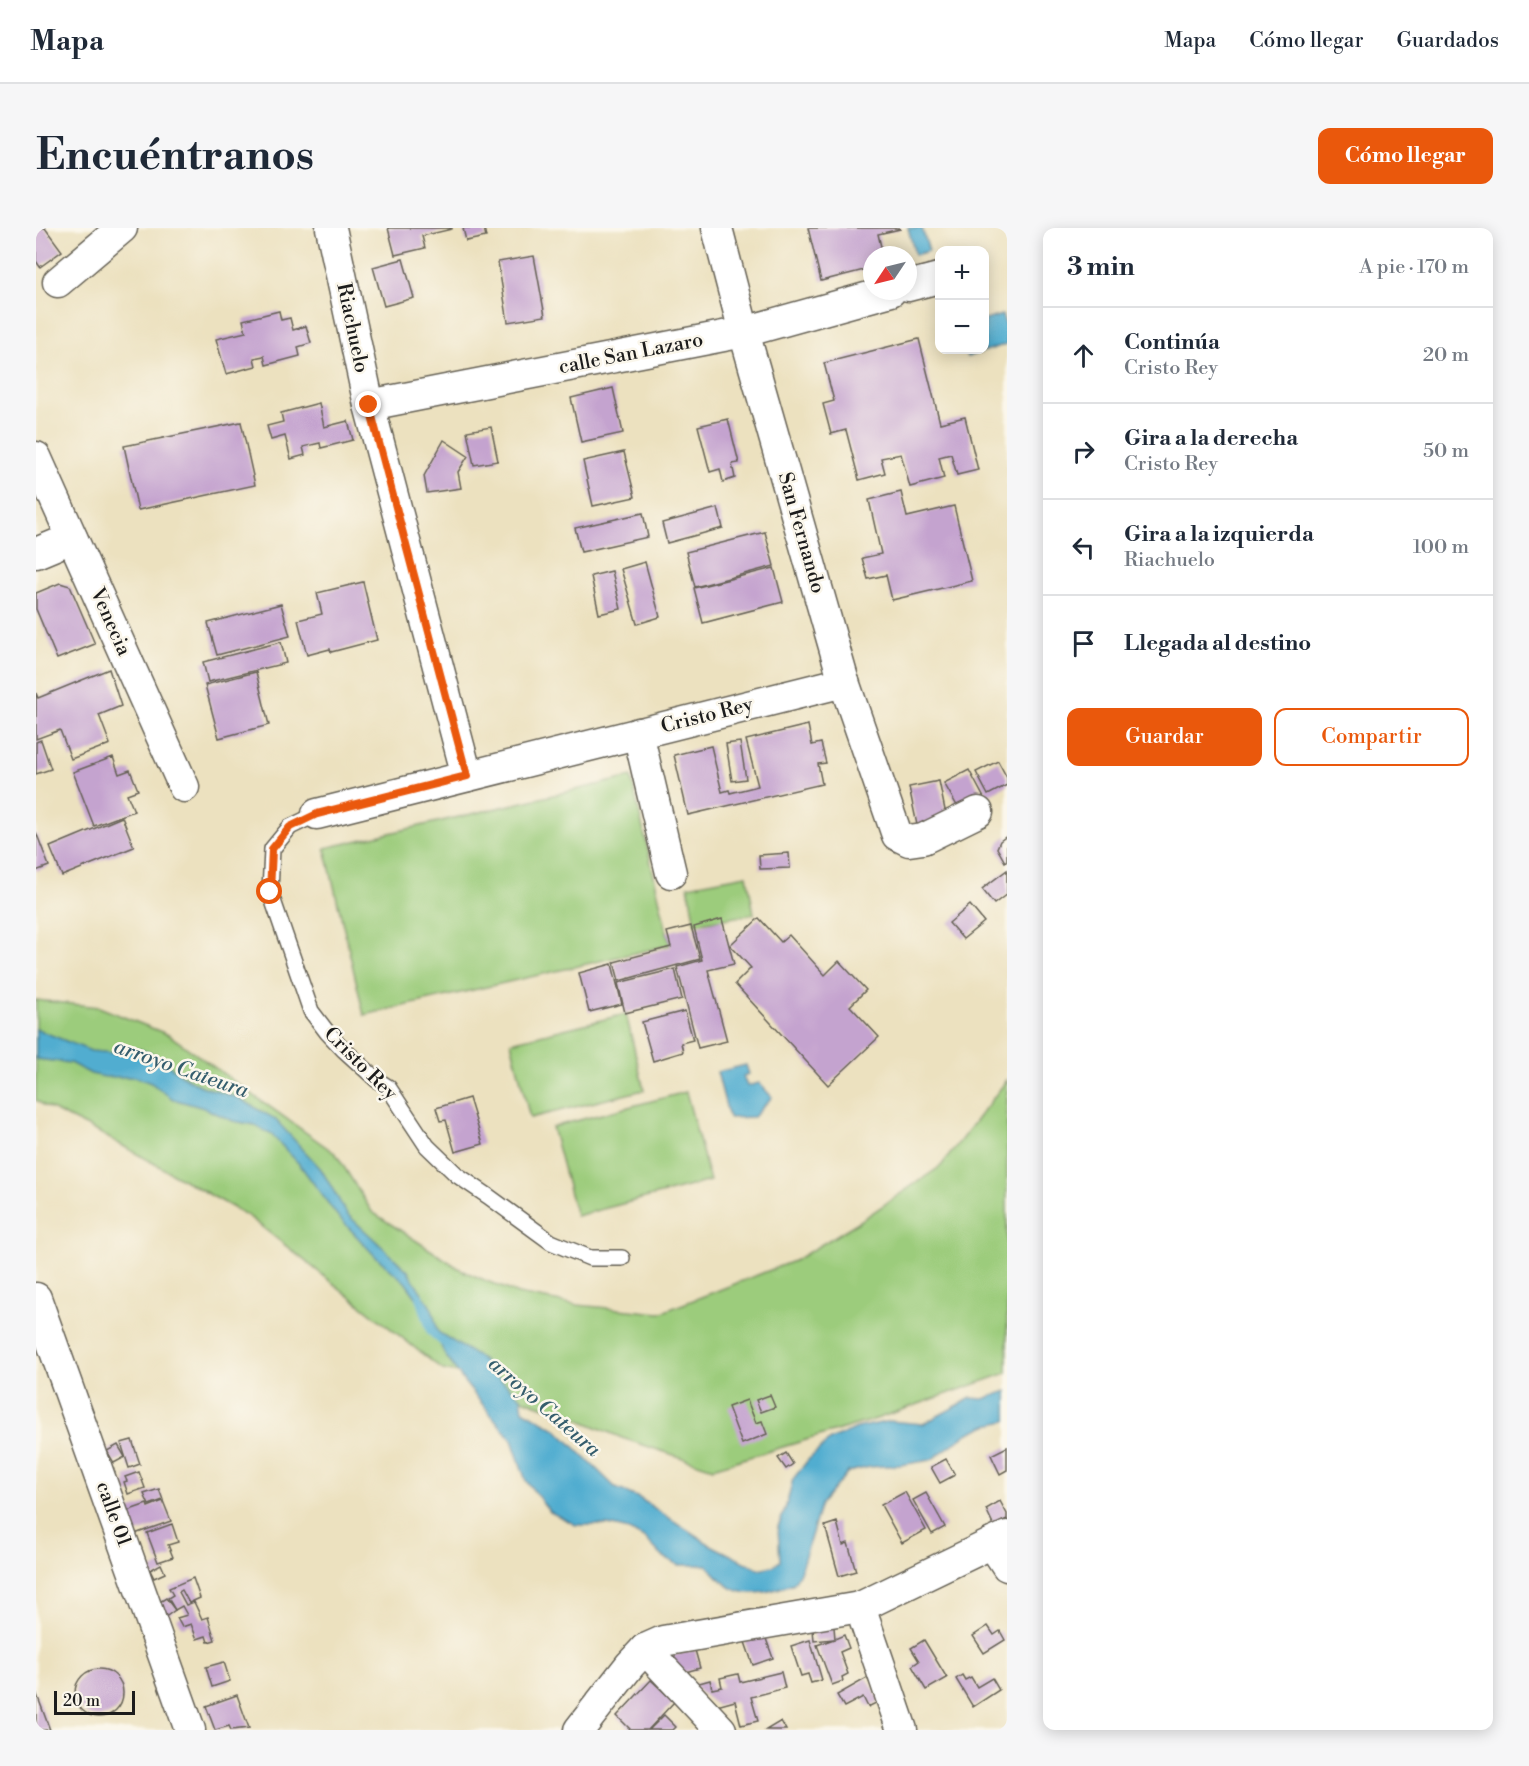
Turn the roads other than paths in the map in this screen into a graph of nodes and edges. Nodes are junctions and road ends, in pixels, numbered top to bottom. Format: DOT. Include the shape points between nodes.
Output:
graph roads {
  1 [pos="123,228"];
  2 [pos="331,228"];
  3 [pos="717,228"];
  4 [pos="935,279"];
  5 [pos="58,282"];
  6 [pos="917,284"];
  7 [pos="863,299"];
  8 [pos="744,332"];
  9 [pos="369,405"];
  10 [pos="36,457"];
  11 [pos="72,538"];
  12 [pos="36,554"];
  13 [pos="843,682"];
  14 [pos="638,733"];
  15 [pos="467,776"];
  16 [pos="184,787"];
  17 [pos="978,812"];
  18 [pos="317,814"];
  19 [pos="671,873"];
  20 [pos="622,1258"];
  21 [pos="36,1298"];
  22 [pos="1002,1548"];
  23 [pos="860,1607"];
  24 [pos="645,1649"];
  25 [pos="190,1730"];
  26 [pos="579,1730"];
  27 [pos="721,1730"];
  28 [pos="902,1730"];
  1 -- 5 [label="street"];
  2 -- 9 [label="street, Riachuelo"];
  3 -- 8 [label="street, San Fernando"];
  4 -- 6 [label="street"];
  7 -- 8 [label="street, calle San Lazaro"];
  8 -- 9 [label="street, calle San Lazaro"];
  8 -- 13 [label="street, San Fernando"];
  9 -- 15 [label="street, Riachuelo"];
  10 -- 11 [label="street, Venecia"];
  11 -- 12 [label="street"];
  11 -- 16 [label="street, Venecia"];
  13 -- 14 [label="street, Cristo Rey"];
  13 -- 17 [label="street, San Fernando" via="897,835 909,841 923,839"];
  14 -- 15 [label="street, Cristo Rey"];
  14 -- 19 [label="street"];
  15 -- 18 [label="street, Cristo Rey"];
  18 -- 20 [label="lane, Cristo Rey" via="290,827 272,849 270,892 311,1011 344,1050 388,1087 427,1146 457,1175 552,1242 590,1258"];
  21 -- 25 [label="street, calle 01"];
  22 -- 23 [label="street"];
  23 -- 24 [label="street" via="663,1641"];
  23 -- 28 [label="street"];
  24 -- 26 [label="street"];
  24 -- 27 [label="street"];
}
